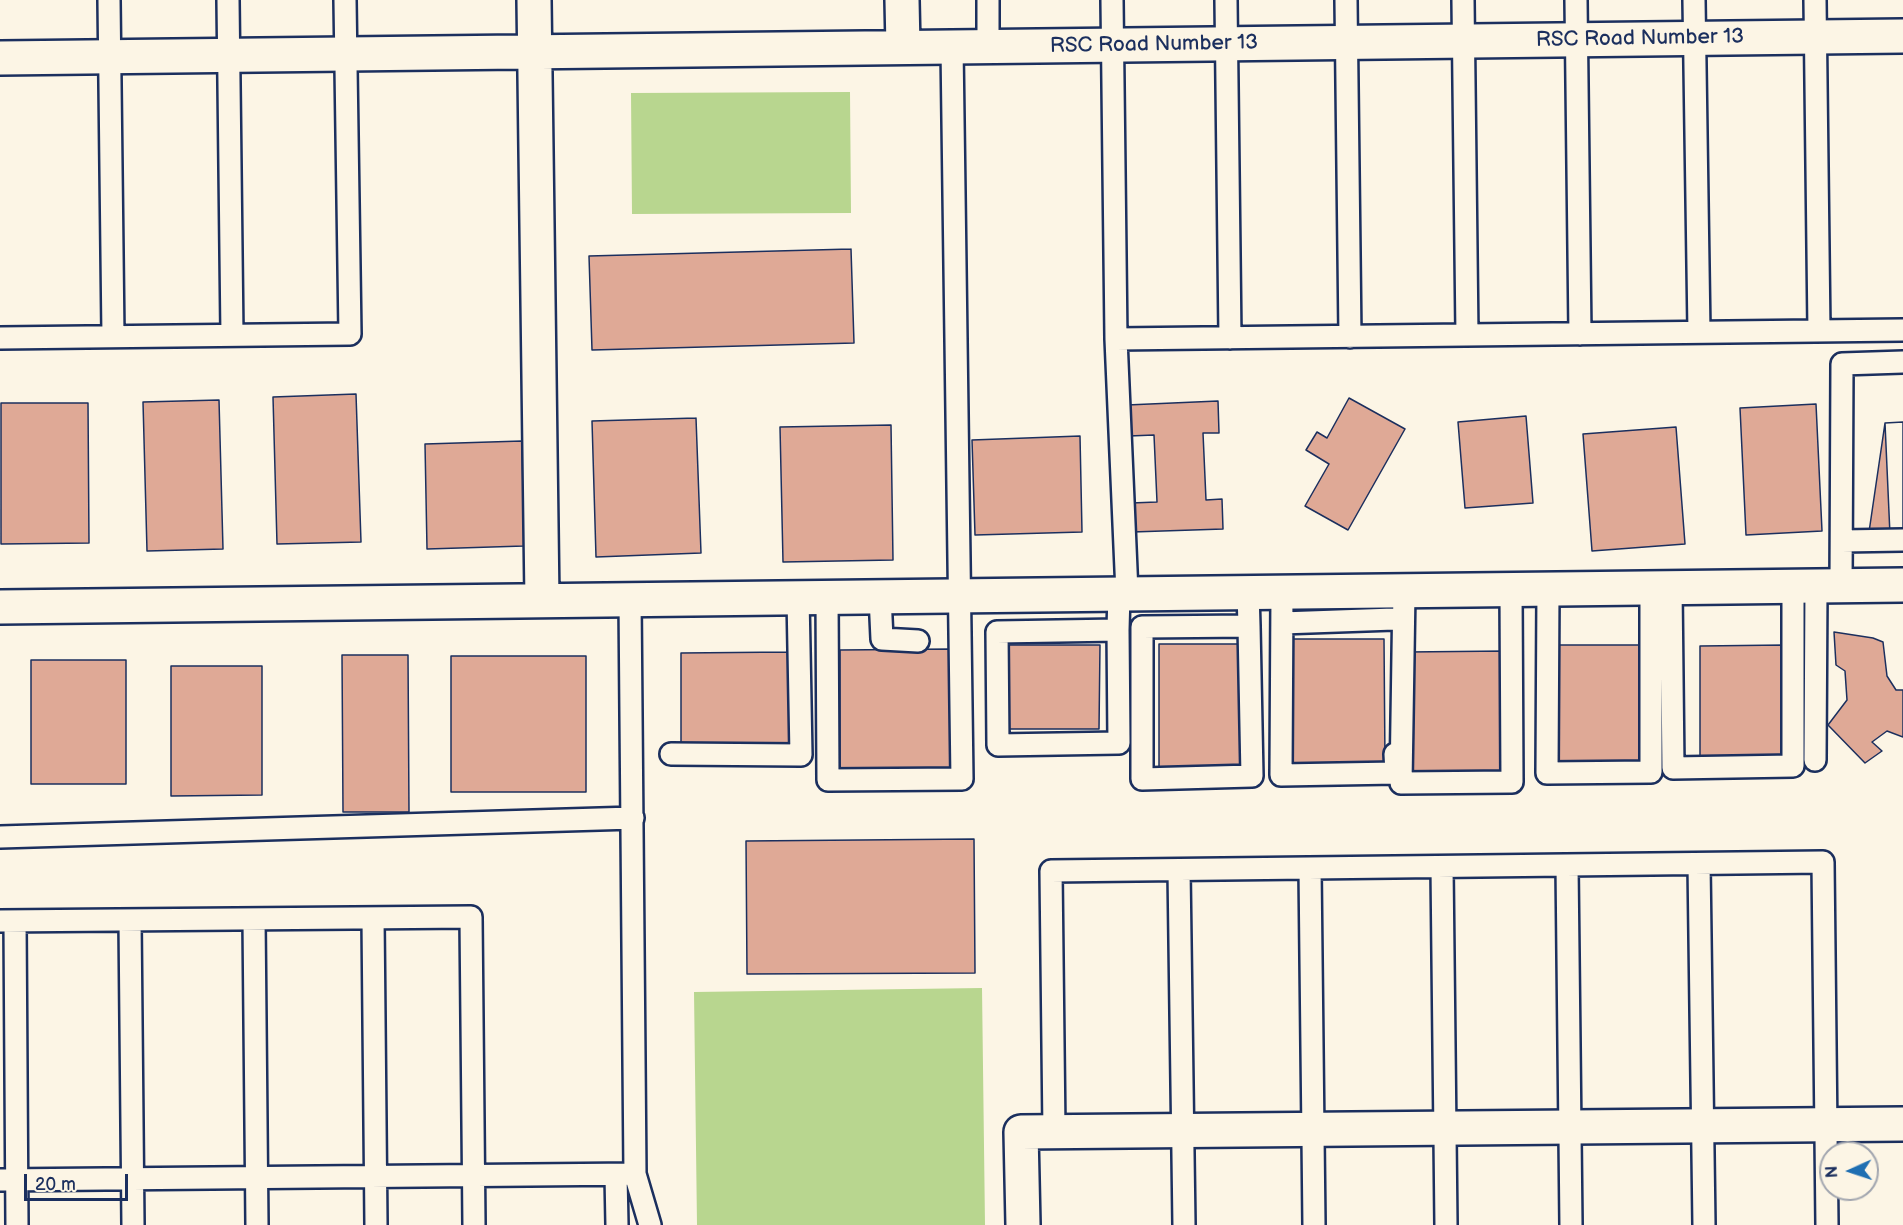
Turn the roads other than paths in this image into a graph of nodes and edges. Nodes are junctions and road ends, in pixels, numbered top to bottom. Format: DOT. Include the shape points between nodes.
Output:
graph roads {
  1 [pos="109,0"];
  2 [pos="228,0"];
  3 [pos="345,0"];
  4 [pos="534,0"];
  5 [pos="902,0"];
  6 [pos="988,0"];
  7 [pos="1112,0"];
  8 [pos="1226,0"];
  9 [pos="1346,0"];
  10 [pos="1463,0"];
  11 [pos="1576,0"];
  12 [pos="1695,0"];
  13 [pos="1815,0"];
  14 [pos="1903,36"];
  15 [pos="1815,37"];
  16 [pos="1695,38"];
  17 [pos="1576,40"];
  18 [pos="1463,41"];
  19 [pos="1346,42"];
  20 [pos="1227,44"];
  21 [pos="1113,45"];
  22 [pos="903,47"];
  23 [pos="952,47"];
  24 [pos="988,47"];
  25 [pos="535,52"];
  26 [pos="346,54"];
  27 [pos="229,55"];
  28 [pos="110,57"];
  29 [pos="0,58"];
  30 [pos="1903,330"];
  31 [pos="1819,331"];
  32 [pos="1699,332"];
  33 [pos="1580,334"];
  34 [pos="232,335"];
  35 [pos="1467,335"];
  36 [pos="113,336"];
  37 [pos="1350,336"];
  38 [pos="0,338"];
  39 [pos="1230,338"];
  40 [pos="1116,339"];
  41 [pos="1903,362"];
  42 [pos="1903,540"];
  43 [pos="1842,541"];
  44 [pos="1903,585"];
  45 [pos="1817,587"];
  46 [pos="1661,588"];
  47 [pos="1511,590"];
  48 [pos="1548,590"];
  49 [pos="1248,592"];
  50 [pos="1123,593"];
  51 [pos="959,595"];
  52 [pos="880,596"];
  53 [pos="812,597"];
  54 [pos="630,599"];
  55 [pos="542,600"];
  56 [pos="1397,600"];
  57 [pos="0,607"];
  58 [pos="1282,607"];
  59 [pos="1249,626"];
  60 [pos="1119,630"];
  61 [pos="918,640"];
  62 [pos="671,754"];
  63 [pos="1815,760"];
  64 [pos="633,818"];
  65 [pos="0,837"];
  66 [pos="1699,864"];
  67 [pos="1567,865"];
  68 [pos="1442,867"];
  69 [pos="1310,868"];
  70 [pos="1179,870"];
  71 [pos="373,918"];
  72 [pos="254,919"];
  73 [pos="130,920"];
  74 [pos="7,921"];
  75 [pos="1903,1124"];
  76 [pos="1826,1125"];
  77 [pos="1702,1126"];
  78 [pos="1570,1127"];
  79 [pos="1445,1129"];
  80 [pos="1313,1130"];
  81 [pos="1183,1131"];
  82 [pos="1054,1132"];
  83 [pos="626,1175"];
  84 [pos="474,1176"];
  85 [pos="375,1177"];
  86 [pos="256,1178"];
  87 [pos="132,1179"];
  88 [pos="9,1180"];
  89 [pos="18,1225"];
  90 [pos="133,1225"];
  91 [pos="257,1225"];
  92 [pos="376,1225"];
  93 [pos="474,1225"];
  94 [pos="617,1225"];
  95 [pos="650,1225"];
  96 [pos="1023,1225"];
  97 [pos="1184,1225"];
  98 [pos="1314,1225"];
  99 [pos="1446,1225"];
  100 [pos="1571,1225"];
  101 [pos="1704,1225"];
  102 [pos="1827,1225"];
  1 -- 28 [label="lane"];
  2 -- 27 [label="lane"];
  3 -- 26 [label="lane"];
  4 -- 25 [label="street"];
  5 -- 22 [label="street"];
  6 -- 24 [label="lane"];
  7 -- 21 [label="lane"];
  8 -- 20 [label="lane"];
  9 -- 19 [label="lane"];
  10 -- 18 [label="lane"];
  11 -- 17 [label="lane"];
  12 -- 16 [label="lane"];
  13 -- 15 [label="lane"];
  14 -- 15 [label="street, RSC Road Number 13"];
  15 -- 16 [label="street, RSC Road Number 13"];
  15 -- 31 [label="lane"];
  16 -- 17 [label="street, RSC Road Number 13"];
  16 -- 32 [label="lane"];
  17 -- 18 [label="street, RSC Road Number 13"];
  17 -- 33 [label="lane"];
  18 -- 19 [label="street, RSC Road Number 13"];
  18 -- 35 [label="lane"];
  19 -- 20 [label="street, RSC Road Number 13"];
  19 -- 37 [label="lane"];
  20 -- 21 [label="street, RSC Road Number 13"];
  20 -- 39 [label="lane"];
  21 -- 24 [label="street, RSC Road Number 13"];
  21 -- 40 [label="lane"];
  22 -- 23 [label="street, RSC Road Number 13"];
  22 -- 25 [label="street, RSC Road Number 13"];
  23 -- 24 [label="street, RSC Road Number 13"];
  23 -- 51 [label="lane"];
  25 -- 26 [label="street, RSC Road Number 13"];
  25 -- 55 [label="street"];
  26 -- 27 [label="street, RSC Road Number 13"];
  26 -- 34 [label="lane" via="350,334"];
  27 -- 28 [label="street, RSC Road Number 13"];
  27 -- 34 [label="lane"];
  28 -- 29 [label="street, RSC Road Number 13"];
  28 -- 36 [label="lane"];
  30 -- 31 [label="lane"];
  31 -- 32 [label="lane"];
  32 -- 33 [label="lane"];
  33 -- 35 [label="lane"];
  34 -- 36 [label="lane"];
  35 -- 37 [label="lane"];
  36 -- 38 [label="lane"];
  37 -- 39 [label="lane"];
  39 -- 40 [label="lane"];
  40 -- 50 [label="lane"];
  41 -- 43 [label="lane" via="1842,364"];
  42 -- 43 [label="lane"];
  43 -- 45 [label="lane"];
  44 -- 45 [label="street"];
  45 -- 46 [label="street"];
  45 -- 46 [label="lane" via="1793,766 1673,768"];
  45 -- 63 [label="lane"];
  46 -- 48 [label="street"];
  46 -- 48 [label="lane" via="1651,772 1547,773"];
  47 -- 48 [label="street"];
  47 -- 56 [label="street"];
  47 -- 56 [label="lane" via="1512,782 1401,783"];
  49 -- 50 [label="street"];
  49 -- 58 [label="street"];
  49 -- 59 [label="lane"];
  50 -- 51 [label="street"];
  50 -- 60 [label="lane"];
  51 -- 52 [label="street"];
  51 -- 53 [label="lane" via="962,780 828,780"];
  52 -- 53 [label="street"];
  52 -- 61 [label="lane" via="882,639"];
  53 -- 54 [label="street"];
  53 -- 62 [label="lane" via="801,755"];
  54 -- 55 [label="street"];
  54 -- 64 [label="lane"];
  55 -- 57 [label="street"];
  56 -- 58 [label="street"];
  56 -- 58 [label="lane" via="1396,773 1281,775"];
  59 -- 59 [label="lane" via="1142,627 1142,779 1252,776"];
  60 -- 60 [label="lane" via="997,632 998,745 1119,743"];
  64 -- 65 [label="lane"];
  64 -- 83 [label="lane"];
  66 -- 67 [label="lane"];
  66 -- 76 [label="lane" via="1823,862"];
  66 -- 77 [label="lane"];
  67 -- 68 [label="lane"];
  67 -- 78 [label="lane"];
  68 -- 69 [label="lane"];
  68 -- 79 [label="lane"];
  69 -- 70 [label="lane"];
  69 -- 80 [label="lane"];
  70 -- 81 [label="lane"];
  70 -- 82 [label="lane" via="1051,871"];
  71 -- 72 [label="lane"];
  71 -- 84 [label="lane" via="471,917"];
  71 -- 85 [label="lane"];
  72 -- 73 [label="lane"];
  72 -- 86 [label="lane"];
  73 -- 74 [label="lane"];
  73 -- 87 [label="lane"];
  74 -- 88 [label="lane"];
  75 -- 76 [label="street"];
  76 -- 77 [label="street"];
  76 -- 102 [label="lane"];
  77 -- 78 [label="street"];
  77 -- 101 [label="lane"];
  78 -- 79 [label="street"];
  78 -- 100 [label="lane"];
  79 -- 80 [label="street"];
  79 -- 99 [label="lane"];
  80 -- 81 [label="street"];
  80 -- 98 [label="lane"];
  81 -- 82 [label="street"];
  81 -- 97 [label="lane"];
  82 -- 96 [label="street" via="1022,1132"];
  83 -- 84 [label="lane"];
  83 -- 94 [label="lane"];
  83 -- 95 [label="lane"];
  84 -- 85 [label="lane"];
  84 -- 93 [label="lane"];
  85 -- 86 [label="lane"];
  85 -- 92 [label="lane"];
  86 -- 87 [label="lane"];
  86 -- 91 [label="lane"];
  87 -- 88 [label="lane"];
  87 -- 90 [label="lane"];
  88 -- 89 [label="lane"];
}
